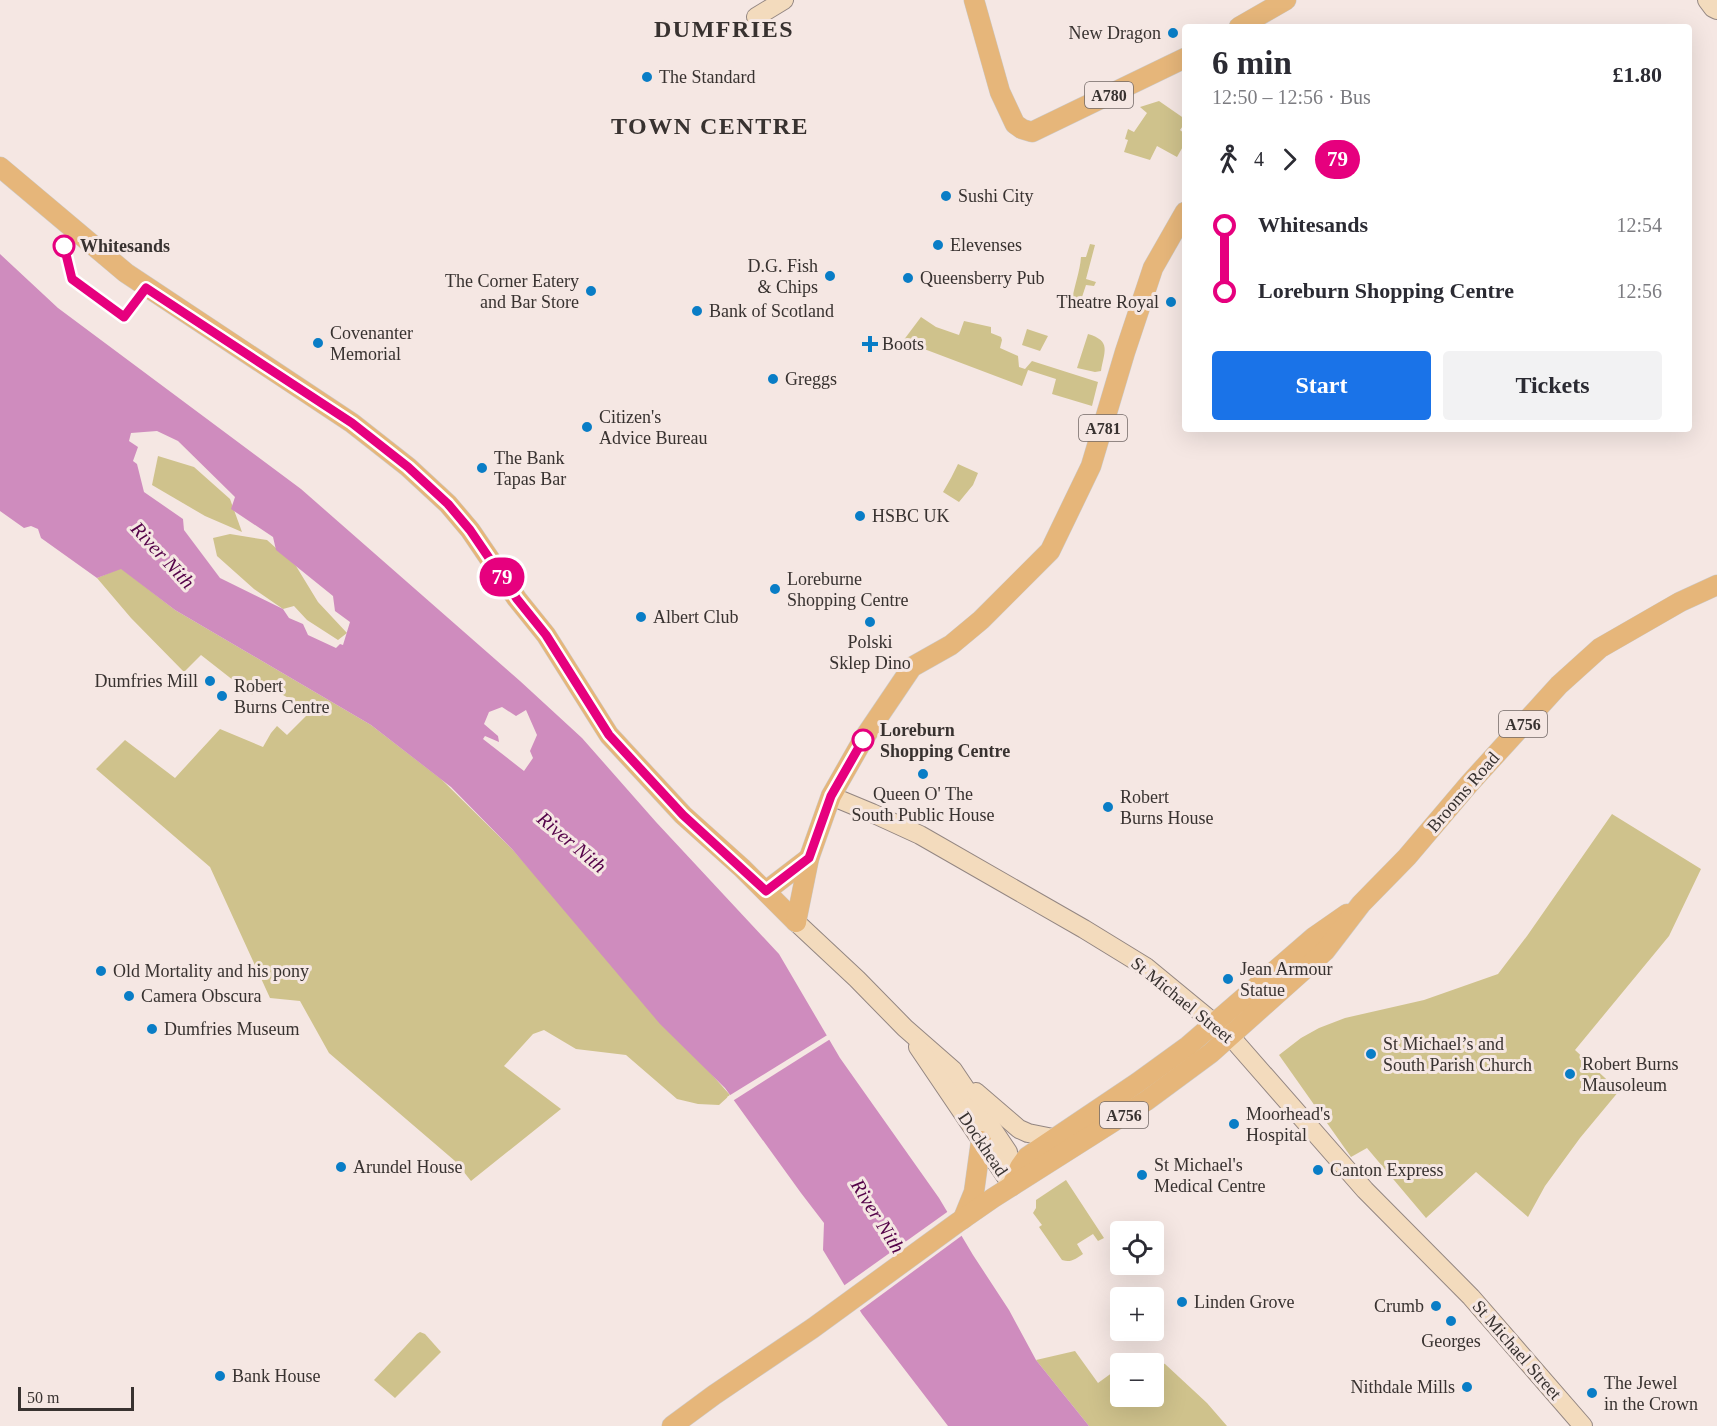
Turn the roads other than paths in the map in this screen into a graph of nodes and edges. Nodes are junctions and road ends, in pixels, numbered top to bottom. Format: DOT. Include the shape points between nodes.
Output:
graph roads {
  1 [pos="784,0"];
  2 [pos="974,0"];
  3 [pos="1707,0"];
  4 [pos="1280,4"];
  5 [pos="1717,10"];
  6 [pos="756,17"];
  7 [pos="1244,24"];
  8 [pos="1258,24"];
  9 [pos="1182,59"];
  10 [pos="0,166"];
  11 [pos="1182,217"];
  12 [pos="1717,585"];
  13 [pos="831,796"];
  14 [pos="809,858"];
  15 [pos="766,891"];
  16 [pos="1361,904"];
  17 [pos="796,922"];
  18 [pos="1214,1022"];
  19 [pos="905,1028"];
  20 [pos="1231,1037"];
  21 [pos="953,1070"];
  22 [pos="1053,1138"];
  23 [pos="981,1141"];
  24 [pos="1012,1186"];
  25 [pos="960,1221"];
  26 [pos="672,1426"];
  27 [pos="1583,1426"];
  1 -- 6 [label="main road"];
  2 -- 9 [label="main road, A780" via="1000,92 1016,124 1032,132"];
  3 -- 5 [label="main road"];
  4 -- 7 [label="main road"];
  4 -- 8 [label="main road"];
  10 -- 15 [label="main road" via="126,273 352,423 448,504 546,635 609,735 683,815"];
  11 -- 13 [label="main road, A781" via="1154,268 1091,466 1050,551 981,620 951,645 912,667"];
  12 -- 16 [label="main road, Brooms Road / A756" via="1630,629 1582,663"];
  13 -- 14 [label="main road, A781"];
  13 -- 18 [label="main road, St Michael Street" via="920,835 1084,929 1146,967"];
  14 -- 15 [label="main road"];
  14 -- 17 [label="main road, A781"];
  15 -- 17 [label="main road"];
  16 -- 18 [label="main road, Brooms Road / A756" via="1314,937"];
  16 -- 20 [label="main road, Brooms Road / A756" via="1325,951"];
  17 -- 19 [label="main road, Dockhead"];
  18 -- 20 [label="main road, St Michael Street"];
  18 -- 22 [label="main road, A756" via="1137,1083"];
  19 -- 21 [label="main road, Dockhead"];
  19 -- 23 [label="main road, Dockhead"];
  20 -- 24 [label="main road, A756" via="1146,1101"];
  20 -- 27 [label="main road, St Michael Street" via="1365,1190 1471,1297"];
  21 -- 22 [label="main road" via="1019,1129"];
  21 -- 24 [label="main road, Dockhead" via="1008,1152"];
  22 -- 24 [label="main road, A756" via="1027,1156"];
  23 -- 24 [label="main road, Dockhead"];
  23 -- 25 [label="main road" via="974,1192"];
  24 -- 25 [label="main road, A756"];
  25 -- 26 [label="main road, A756"];
}
